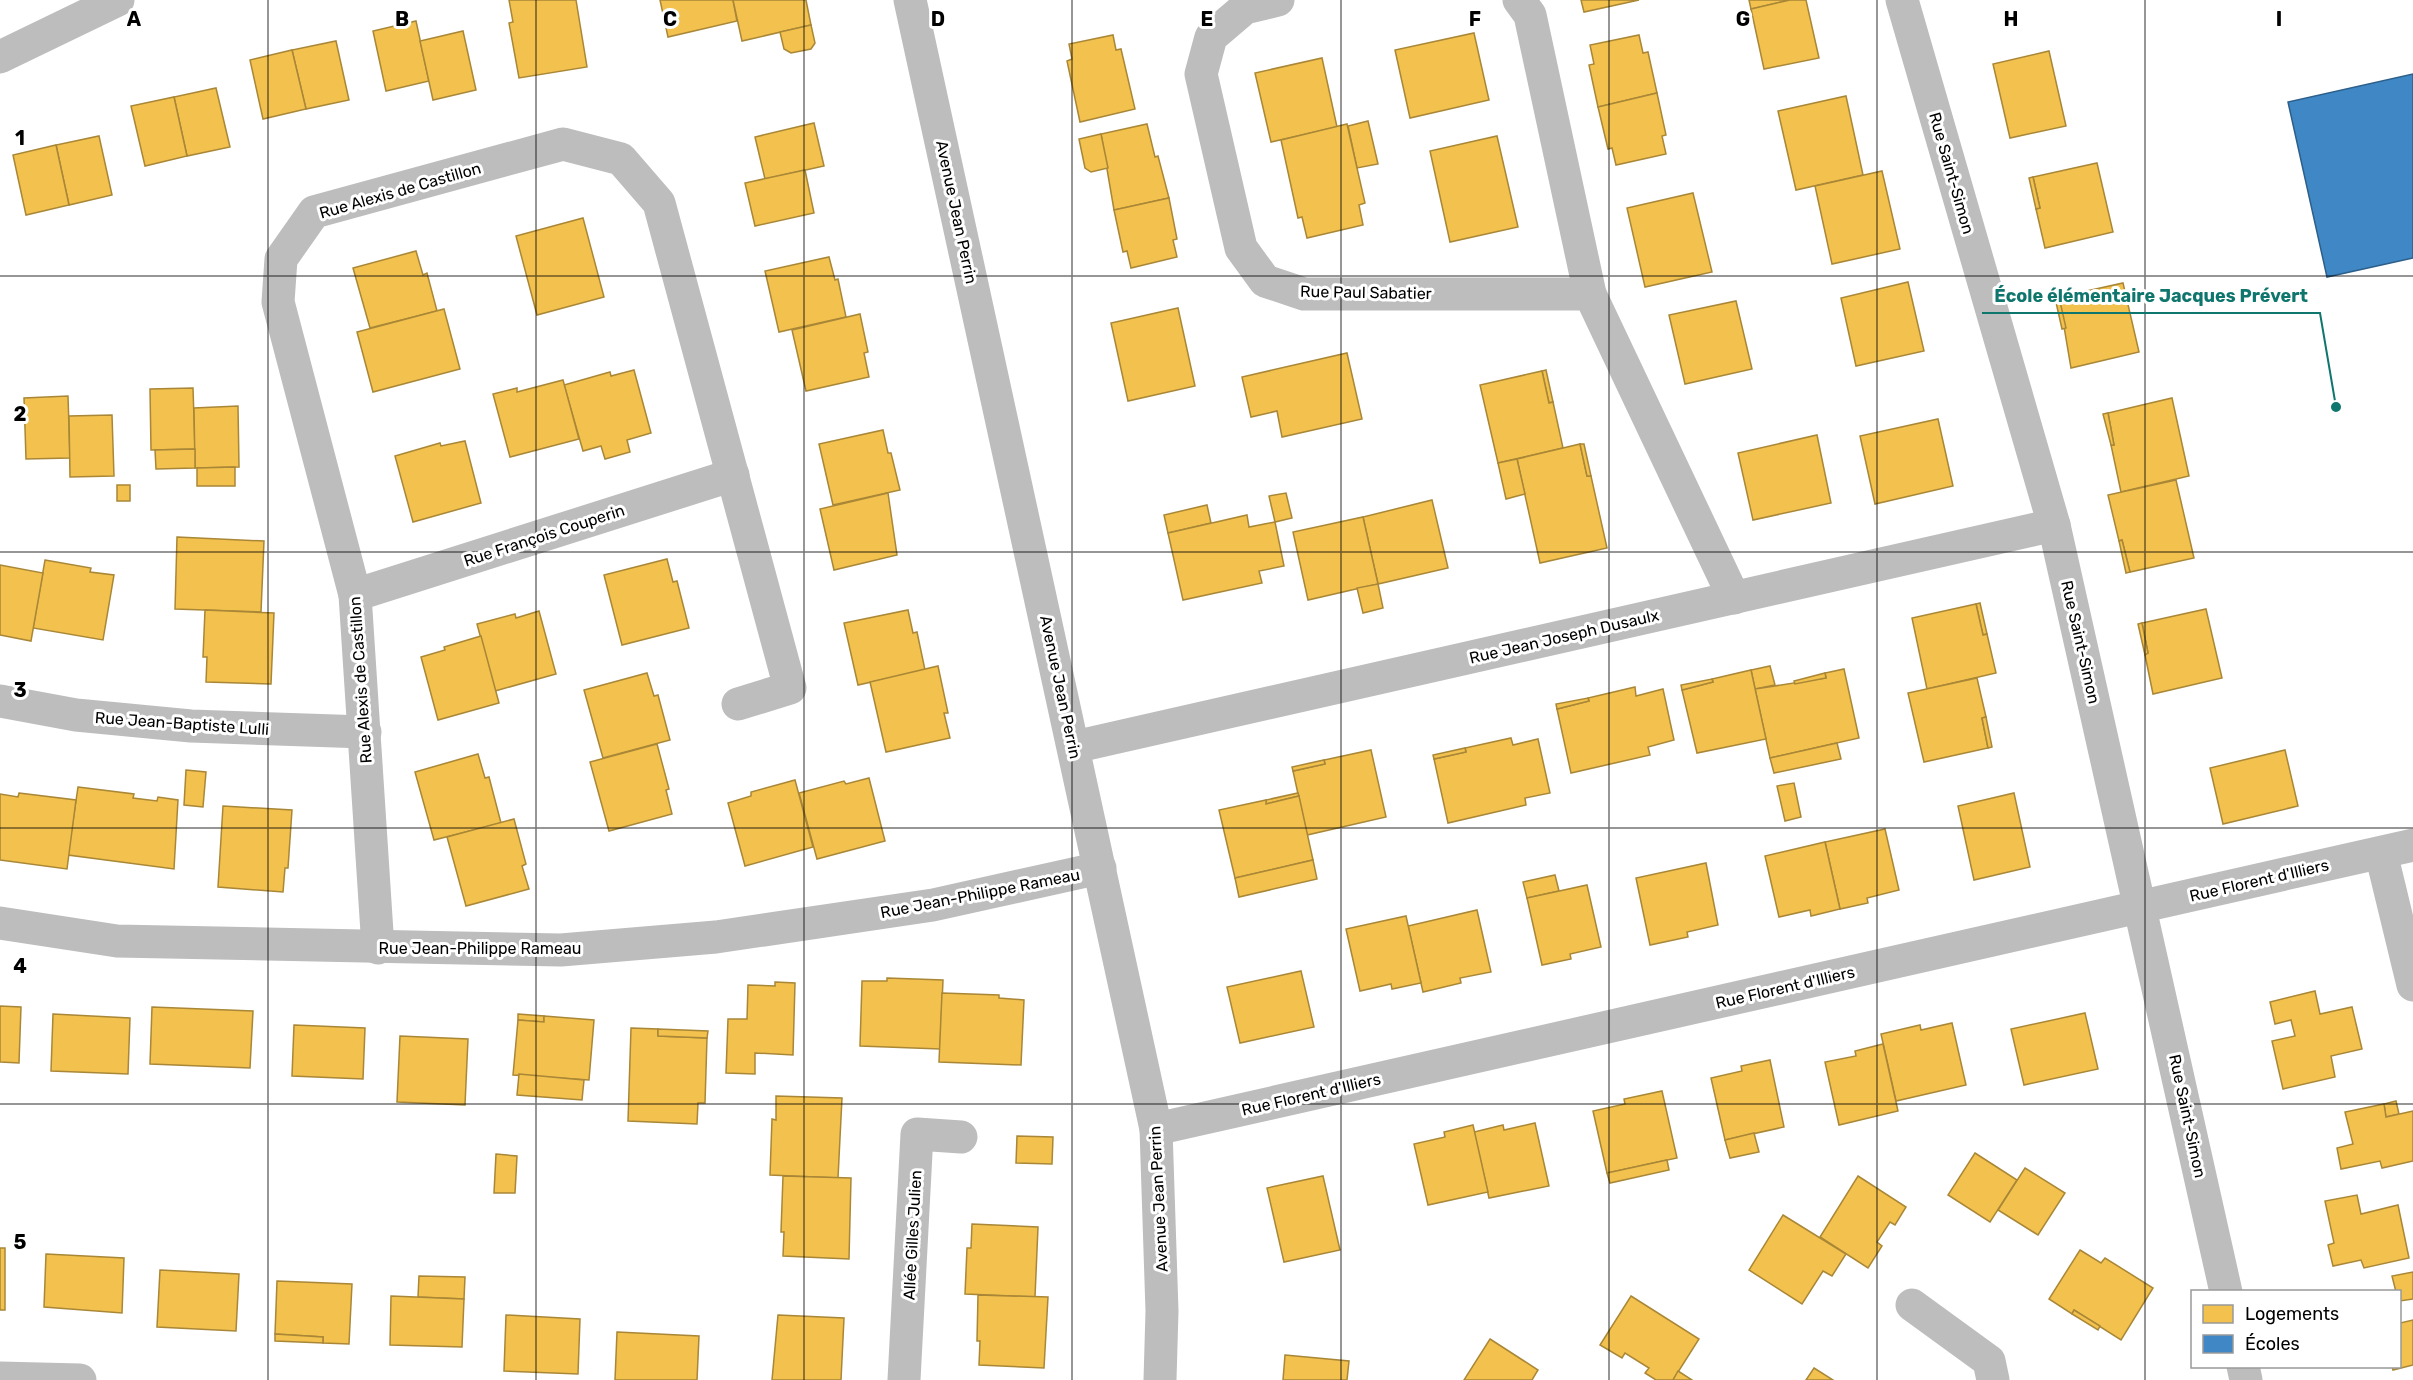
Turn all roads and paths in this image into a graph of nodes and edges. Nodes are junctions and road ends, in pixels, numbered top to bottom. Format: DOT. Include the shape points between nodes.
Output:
graph roads {
  1 [pos="118,0"];
  2 [pos="910,0"];
  3 [pos="1278,0"];
  4 [pos="1519,0"];
  5 [pos="1902,0"];
  6 [pos="0,57"];
  7 [pos="1590,294"];
  8 [pos="733,475"];
  9 [pos="2054,525"];
  10 [pos="355,595"];
  11 [pos="1734,597"];
  12 [pos="0,701"];
  13 [pos="738,704"];
  14 [pos="365,732"];
  15 [pos="1074,747"];
  16 [pos="2413,845"];
  17 [pos="2381,853"];
  18 [pos="1100,868"];
  19 [pos="2142,907"];
  20 [pos="0,923"];
  21 [pos="378,948"];
  22 [pos="2413,985"];
  23 [pos="1156,1129"];
  24 [pos="961,1137"];
  25 [pos="2226,1290"];
  26 [pos="1912,1305"];
  27 [pos="0,1378"];
  28 [pos="80,1380"];
  29 [pos="904,1380"];
  30 [pos="1160,1380"];
  31 [pos="1993,1380"];
  1 -- 6 [label="street"];
  2 -- 15 [label="street, Avenue Jean Perrin"];
  3 -- 7 [label="street, Rue Paul Sabatier" via="1245,8 1211,37 1201,74 1241,248 1265,281 1304,294"];
  4 -- 7 [label="street" via="1530,15"];
  5 -- 9 [label="street, Rue Saint-Simon"];
  7 -- 11 [label="street"];
  8 -- 10 [label="street, Rue François Couperin"];
  8 -- 10 [label="street, Rue Alexis de Castillon" via="659,203 621,159 563,144 314,212 281,259 278,302"];
  8 -- 13 [label="street, Rue Alexis de Castillon" via="790,688"];
  9 -- 11 [label="street, Rue Jean Joseph Dusaulx"];
  9 -- 19 [label="street, Rue Saint-Simon"];
  10 -- 14 [label="street, Rue Alexis de Castillon"];
  11 -- 15 [label="street, Rue Jean Joseph Dusaulx"];
  12 -- 14 [label="street, Rue Jean-Baptiste Lulli" via="76,715 191,726"];
  14 -- 21 [label="street, Rue Alexis de Castillon"];
  15 -- 18 [label="street, Avenue Jean Perrin"];
  16 -- 17 [label="street, Rue Florent d'Illiers"];
  17 -- 19 [label="street, Rue Florent d'Illiers"];
  17 -- 22 [label="street"];
  18 -- 21 [label="street, Rue Jean-Philippe Rameau" via="933,905 716,937 561,950"];
  18 -- 23 [label="street, Avenue Jean Perrin"];
  19 -- 23 [label="street, Rue Florent d'Illiers"];
  19 -- 25 [label="street, Rue Saint-Simon"];
  20 -- 21 [label="street, Rue Jean-Philippe Rameau" via="117,941"];
  23 -- 30 [label="street, Avenue Jean Perrin" via="1162,1311"];
  24 -- 29 [label="street, Allée Gilles Julien" via="917,1134"];
  26 -- 31 [label="street" via="1989,1360"];
  27 -- 28 [label="street"];
}
